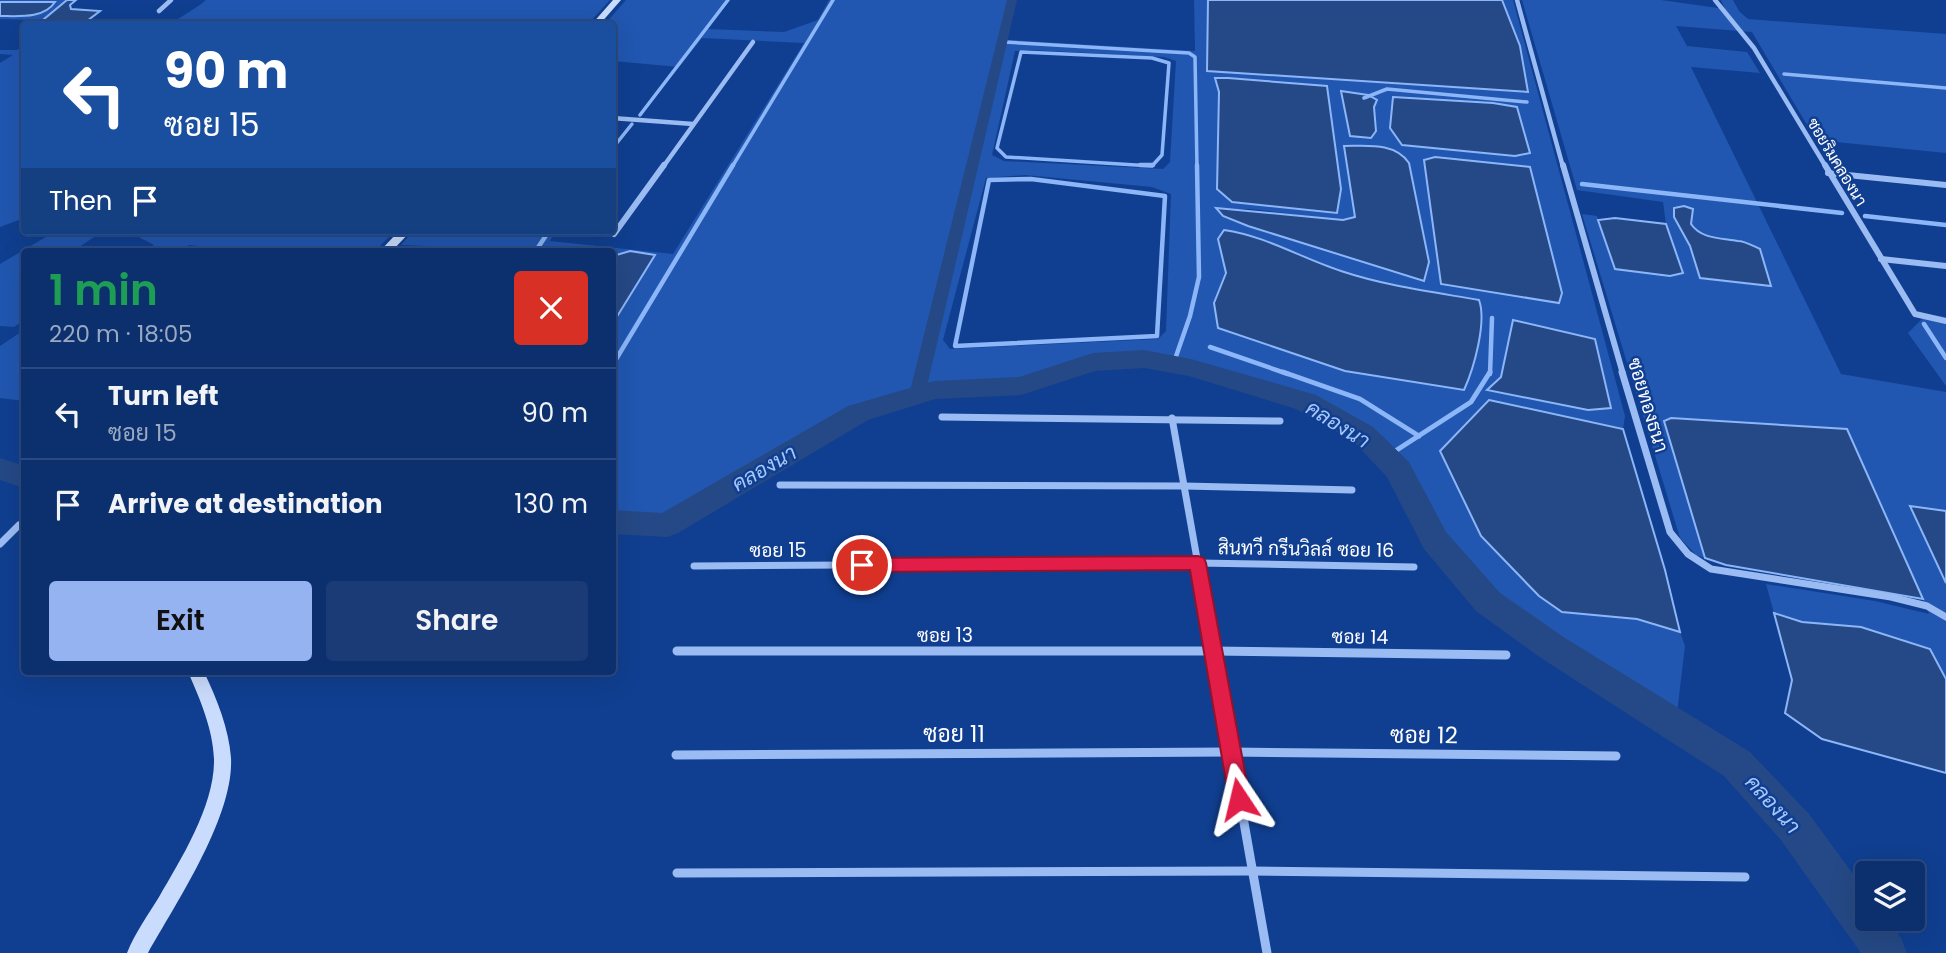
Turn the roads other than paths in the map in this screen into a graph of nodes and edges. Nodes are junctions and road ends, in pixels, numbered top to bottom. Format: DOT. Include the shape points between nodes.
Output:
graph roads {
  1 [pos="172,0"];
  2 [pos="617,0"];
  3 [pos="1517,0"];
  4 [pos="1715,0"];
  5 [pos="159,11"];
  6 [pos="599,21"];
  7 [pos="753,42"];
  8 [pos="616,118"];
  9 [pos="693,124"];
  10 [pos="1828,173"];
  11 [pos="1946,185"];
  12 [pos="616,231"];
  13 [pos="401,235"];
  14 [pos="389,248"];
  15 [pos="1881,259"];
  16 [pos="1946,266"];
  17 [pos="1946,321"];
  18 [pos="942,418"];
  19 [pos="1172,418"];
  20 [pos="1280,421"];
  21 [pos="780,485"];
  22 [pos="1184,486"];
  23 [pos="1352,490"];
  24 [pos="19,525"];
  25 [pos="0,544"];
  26 [pos="1198,563"];
  27 [pos="694,566"];
  28 [pos="1414,567"];
  29 [pos="1946,617"];
  30 [pos="677,651"];
  31 [pos="1213,651"];
  32 [pos="1506,655"];
  33 [pos="198,675"];
  34 [pos="1231,752"];
  35 [pos="676,755"];
  36 [pos="1616,756"];
  37 [pos="1252,871"];
  38 [pos="677,873"];
  39 [pos="1745,877"];
  40 [pos="137,953"];
  41 [pos="1266,953"];
  1 -- 5 [label="street"];
  2 -- 6 [label="street"];
  3 -- 29 [label="street, ซอยทองธนา" via="1630,403 1670,532 1679,545 1696,562 1712,569 1891,597 1927,606"];
  4 -- 10 [label="street, ซอยริมคลองนา" via="1754,48"];
  7 -- 9 [label="street"];
  8 -- 9 [label="street"];
  9 -- 12 [label="street"];
  10 -- 11 [label="street"];
  10 -- 15 [label="street, ซอยริมคลองนา"];
  13 -- 14 [label="street"];
  15 -- 16 [label="street"];
  15 -- 17 [label="street, ซอยริมคลองนา" via="1915,314"];
  18 -- 19 [label="street"];
  19 -- 20 [label="street"];
  19 -- 22 [label="street"];
  21 -- 22 [label="street"];
  22 -- 23 [label="street"];
  22 -- 26 [label="street"];
  24 -- 25 [label="street"];
  26 -- 27 [label="street, ซอย 15"];
  26 -- 28 [label="street, สินทวี กรีนวิลล์ ซอย 16"];
  26 -- 31 [label="street"];
  30 -- 31 [label="street, ซอย 13"];
  31 -- 32 [label="street, ซอย 14"];
  31 -- 34 [label="street"];
  33 -- 40 [label="street" via="216,728 222,768 217,791 197,843"];
  34 -- 35 [label="street, ซอย 11"];
  34 -- 36 [label="street, ซอย 12"];
  34 -- 37 [label="street"];
  37 -- 38 [label="street"];
  37 -- 39 [label="street"];
  37 -- 41 [label="street"];
}
